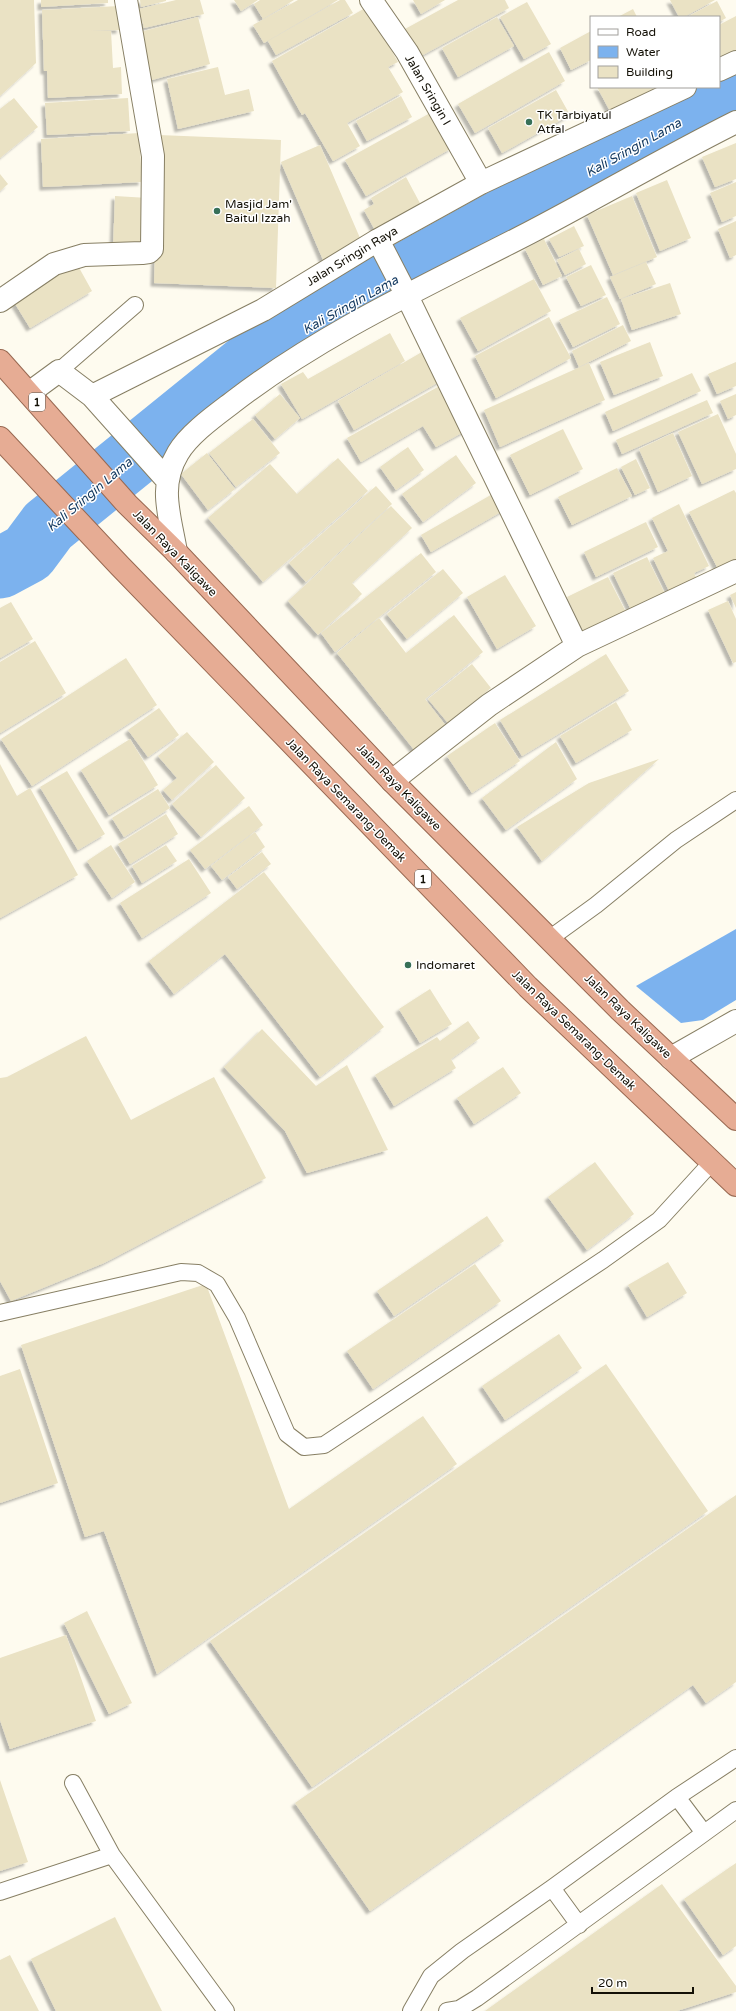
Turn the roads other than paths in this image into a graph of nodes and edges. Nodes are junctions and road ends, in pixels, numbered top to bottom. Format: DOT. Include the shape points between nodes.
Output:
graph roads {
  1 [pos="126,0"];
  2 [pos="371,0"];
  3 [pos="736,62"];
  4 [pos="720,70"];
  5 [pos="683,88"];
  6 [pos="736,122"];
  7 [pos="481,183"];
  8 [pos="381,247"];
  9 [pos="405,294"];
  10 [pos="0,301"];
  11 [pos="135,305"];
  12 [pos="0,361"];
  13 [pos="59,372"];
  14 [pos="29,393"];
  15 [pos="92,396"];
  16 [pos="0,438"];
  17 [pos="167,480"];
  18 [pos="176,552"];
  19 [pos="736,571"];
  20 [pos="577,646"];
  21 [pos="392,781"];
  22 [pos="736,800"];
  23 [pos="549,939"];
  24 [pos="729,1025"];
  25 [pos="671,1058"];
  26 [pos="736,1119"];
  27 [pos="712,1162"];
  28 [pos="736,1185"];
  29 [pos="0,1313"];
  30 [pos="736,1758"];
  31 [pos="73,1784"];
  32 [pos="677,1797"];
  33 [pos="736,1810"];
  34 [pos="704,1833"];
  35 [pos="112,1854"];
  36 [pos="552,1888"];
  37 [pos="0,1892"];
  38 [pos="579,1925"];
  39 [pos="226,2011"];
  40 [pos="411,2011"];
  41 [pos="447,2011"];
  1 -- 10 [label="street" via="153,156 152,249 142,254 84,255 54,264"];
  2 -- 7 [label="street, Jalan Sringin I" via="407,52"];
  3 -- 4 [label="street"];
  5 -- 7 [label="street, Jalan Sringin Raya"];
  6 -- 9 [label="street"];
  7 -- 8 [label="street, Jalan Sringin Raya"];
  8 -- 9 [label="street"];
  8 -- 15 [label="street, Jalan Sringin Raya"];
  9 -- 17 [label="street" via="346,327 262,380 220,412 184,445"];
  9 -- 20 [label="street"];
  11 -- 13 [label="lane"];
  12 -- 14 [label="highway, 1"];
  13 -- 14 [label="street"];
  13 -- 15 [label="street"];
  14 -- 18 [label="highway, Jalan Raya Kaligawe / 1" via="127,504"];
  15 -- 17 [label="street"];
  16 -- 27 [label="highway, Jalan Raya Semarang-Demak / 1" via="118,565 528,987"];
  17 -- 18 [label="street"];
  18 -- 21 [label="highway, Jalan Raya Kaligawe / 1"];
  19 -- 20 [label="street"];
  20 -- 21 [label="street" via="490,705"];
  21 -- 23 [label="highway, Jalan Raya Kaligawe / 1"];
  22 -- 23 [label="lane" via="676,840 596,905"];
  23 -- 25 [label="highway, Jalan Raya Kaligawe / 1"];
  24 -- 25 [label="street"];
  25 -- 26 [label="highway, Jalan Raya Kaligawe / 1"];
  27 -- 28 [label="highway, Jalan Raya Semarang-Demak / 1"];
  27 -- 29 [label="lane" via="659,1220 324,1445 304,1447 287,1434 237,1318 217,1284 198,1273 181,1272"];
  30 -- 32 [label="lane"];
  31 -- 35 [label="lane"];
  32 -- 34 [label="lane"];
  32 -- 36 [label="lane"];
  33 -- 34 [label="lane"];
  34 -- 38 [label="lane"];
  35 -- 37 [label="lane"];
  35 -- 39 [label="lane"];
  36 -- 38 [label="lane"];
  36 -- 40 [label="lane" via="431,1976"];
  38 -- 41 [label="lane" via="477,1998 459,2009"];
}
